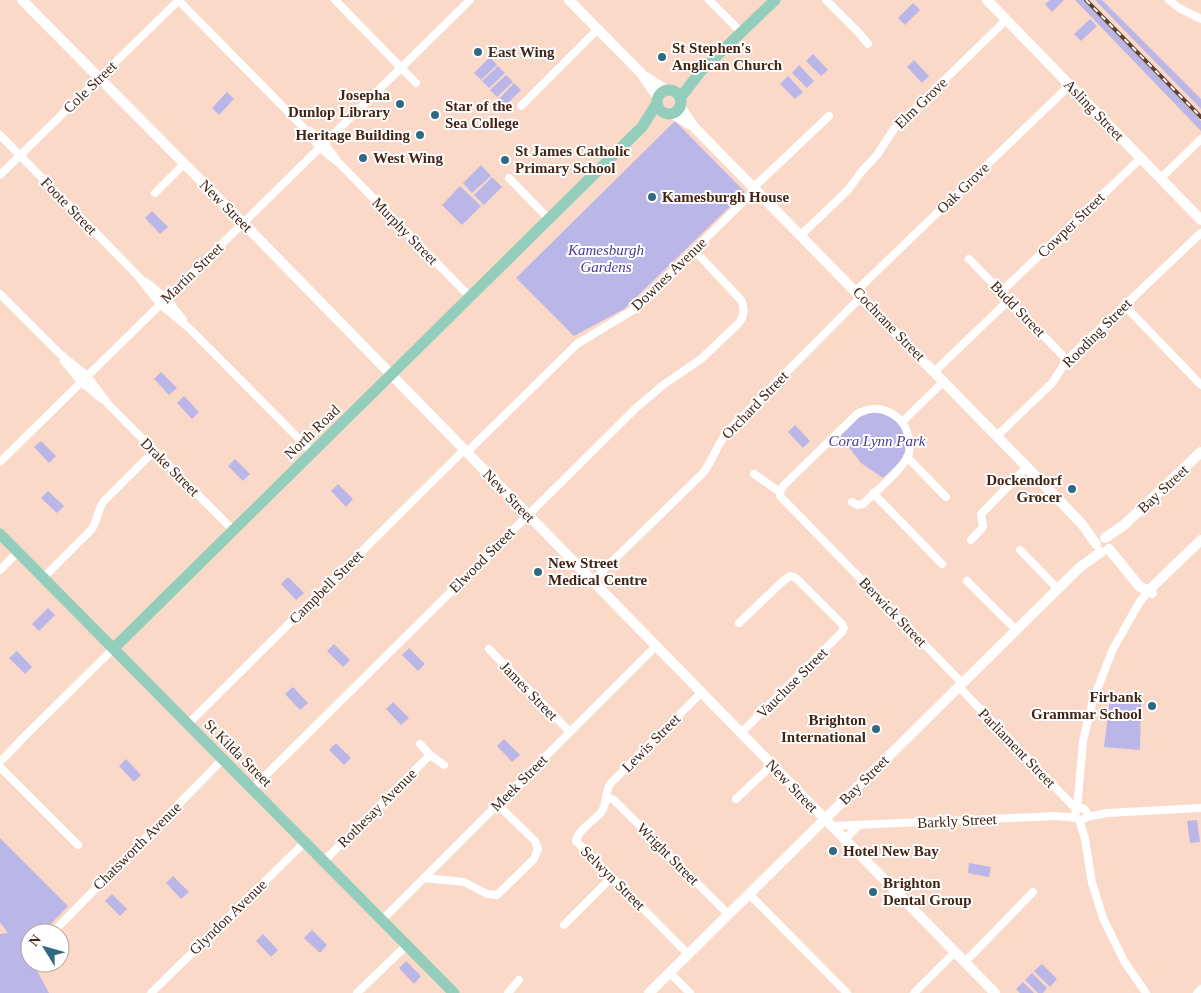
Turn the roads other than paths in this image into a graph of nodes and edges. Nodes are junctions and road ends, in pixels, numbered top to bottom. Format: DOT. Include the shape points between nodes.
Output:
graph roads {
  1 [pos="22,0"];
  2 [pos="179,0"];
  3 [pos="335,0"];
  4 [pos="470,0"];
  5 [pos="569,0"];
  6 [pos="710,0"];
  7 [pos="775,0"];
  8 [pos="826,0"];
  9 [pos="987,0"];
  10 [pos="1169,0"];
  11 [pos="1201,19"];
  12 [pos="1006,20"];
  13 [pos="598,29"];
  14 [pos="741,32"];
  15 [pos="868,44"];
  16 [pos="401,68"];
  17 [pos="99,78"];
  18 [pos="416,83"];
  19 [pos="1070,85"];
  20 [pos="669,101"];
  21 [pos="520,106"];
  22 [pos="829,116"];
  23 [pos="0,135"];
  24 [pos="1201,139"];
  25 [pos="322,146"];
  26 [pos="20,156"];
  27 [pos="1141,158"];
  28 [pos="184,164"];
  29 [pos="0,175"];
  30 [pos="509,178"];
  31 [pos="1161,178"];
  32 [pos="755,188"];
  33 [pos="155,193"];
  34 [pos="549,219"];
  35 [pos="1201,220"];
  36 [pos="243,224"];
  37 [pos="1201,233"];
  38 [pos="801,235"];
  39 [pos="694,250"];
  40 [pos="969,259"];
  41 [pos="1001,292"];
  42 [pos="0,294"];
  43 [pos="859,294"];
  44 [pos="470,297"];
  45 [pos="1009,300"];
  46 [pos="163,301"];
  47 [pos="1125,306"];
  48 [pos="1067,360"];
  49 [pos="391,374"];
  50 [pos="940,377"];
  51 [pos="84,379"];
  52 [pos="1201,385"];
  53 [pos="901,420"];
  54 [pos="997,436"];
  55 [pos="154,451"];
  56 [pos="465,451"];
  57 [pos="312,452"];
  58 [pos="1201,452"];
  59 [pos="907,457"];
  60 [pos="0,462"];
  61 [pos="1027,467"];
  62 [pos="754,474"];
  63 [pos="780,492"];
  64 [pos="873,493"];
  65 [pos="946,497"];
  66 [pos="852,502"];
  67 [pos="528,515"];
  68 [pos="233,530"];
  69 [pos="0,534"];
  70 [pos="971,540"];
  71 [pos="1201,540"];
  72 [pos="1103,545"];
  73 [pos="1020,550"];
  74 [pos="18,552"];
  75 [pos="942,564"];
  76 [pos="0,570"];
  77 [pos="43,578"];
  78 [pos="592,581"];
  79 [pos="967,581"];
  80 [pos="1058,589"];
  81 [pos="1151,590"];
  82 [pos="739,623"];
  83 [pos="1016,630"];
  84 [pos="656,646"];
  85 [pos="114,648"];
  86 [pos="488,649"];
  87 [pos="960,684"];
  88 [pos="702,693"];
  89 [pos="188,724"];
  90 [pos="570,732"];
  91 [pos="741,733"];
  92 [pos="420,744"];
  93 [pos="430,755"];
  94 [pos="223,759"];
  95 [pos="1,765"];
  96 [pos="444,765"];
  97 [pos="772,765"];
  98 [pos="252,788"];
  99 [pos="606,797"];
  100 [pos="736,799"];
  101 [pos="498,804"];
  102 [pos="1201,808"];
  103 [pos="1081,814"];
  104 [pos="828,822"];
  105 [pos="859,825"];
  106 [pos="845,839"];
  107 [pos="305,842"];
  108 [pos="78,845"];
  109 [pos="324,861"];
  110 [pos="612,877"];
  111 [pos="424,878"];
  112 [pos="1033,892"];
  113 [pos="749,894"];
  114 [pos="728,914"];
  115 [pos="382,920"];
  116 [pos="62,923"];
  117 [pos="564,924"];
  118 [pos="406,945"];
  119 [pos="955,952"];
  120 [pos="688,954"];
  121 [pos="965,962"];
  122 [pos="670,973"];
  123 [pos="519,980"];
  124 [pos="840,987"];
  125 [pos="1201,989"];
  126 [pos="151,993"];
  127 [pos="357,993"];
  128 [pos="454,993"];
  129 [pos="508,993"];
  130 [pos="649,993"];
  131 [pos="690,993"];
  132 [pos="833,993"];
  133 [pos="847,993"];
  134 [pos="914,993"];
  135 [pos="995,993"];
  136 [pos="1146,993"];
  137 [pos="1197,993"];
  1 -- 17 [label="street, New Street"];
  2 -- 17 [label="street, Cole Street"];
  2 -- 25 [label="street, Murphy Street"];
  3 -- 16 [label="street"];
  4 -- 16 [label="street, Martin Street"];
  5 -- 13 [label="street, Cochrane Street"];
  6 -- 14 [label="street"];
  7 -- 14 [label="main road, North Road"];
  8 -- 15 [label="street"];
  9 -- 12 [label="street, Asling Street"];
  10 -- 11 [label="street"];
  12 -- 19 [label="street, Asling Street"];
  12 -- 38 [label="street, Elm Grove" via="894,129 877,156 853,184"];
  13 -- 20 [label="street, Cochrane Street"];
  13 -- 21 [label="street"];
  14 -- 20 [label="main road, North Road"];
  16 -- 18 [label="street"];
  16 -- 25 [label="street, Martin Street"];
  17 -- 26 [label="street, Cole Street"];
  17 -- 28 [label="street, New Street"];
  19 -- 27 [label="street, Asling Street"];
  19 -- 43 [label="street, Oak Grove"];
  20 -- 32 [label="street, Cochrane Street"];
  20 -- 34 [label="main road, North Road"];
  22 -- 32 [label="street, Downes Avenue"];
  23 -- 26 [label="street, Foote Street"];
  24 -- 31 [label="street"];
  25 -- 36 [label="street, Martin Street"];
  25 -- 44 [label="street, Murphy Street"];
  26 -- 29 [label="street, Cole Street"];
  26 -- 46 [label="street, Foote Street"];
  27 -- 31 [label="street, Asling Street"];
  27 -- 41 [label="street, Cowper Street"];
  28 -- 33 [label="street"];
  28 -- 36 [label="street, New Street"];
  30 -- 34 [label="street"];
  31 -- 35 [label="street, Asling Street"];
  32 -- 38 [label="street, Cochrane Street"];
  32 -- 39 [label="street, Downes Avenue"];
  34 -- 44 [label="main road, North Road"];
  36 -- 46 [label="street, Martin Street"];
  36 -- 49 [label="street, New Street"];
  37 -- 47 [label="street, Rooding Street"];
  38 -- 43 [label="street, Cochrane Street"];
  39 -- 56 [label="street, Downes Avenue" via="633,310 577,344"];
  39 -- 67 [label="street, Elwood Street" via="738,296 744,306 742,319 701,359 636,408"];
  40 -- 41 [label="street, Budd Street"];
  41 -- 45 [label="street, Budd Street"];
  42 -- 51 [label="street, Drake Street"];
  43 -- 50 [label="street, Cochrane Street"];
  43 -- 78 [label="street, Orchard Street" via="729,430 702,472"];
  44 -- 49 [label="main road, North Road"];
  45 -- 48 [label="street, Budd Street"];
  45 -- 50 [label="street"];
  46 -- 51 [label="street, Martin Street"];
  46 -- 57 [label="street, Foote Street"];
  47 -- 48 [label="street, Rooding Street"];
  47 -- 52 [label="street"];
  48 -- 54 [label="street, Rooding Street" via="1052,382"];
  49 -- 56 [label="street, New Street"];
  49 -- 57 [label="main road, North Road"];
  50 -- 53 [label="street"];
  50 -- 54 [label="street, Cochrane Street"];
  51 -- 55 [label="street, Drake Street"];
  51 -- 60 [label="street, Martin Street"];
  53 -- 59 [label="street" via="909,438"];
  53 -- 63 [label="street" via="880,409 857,414"];
  54 -- 61 [label="street, Cochrane Street"];
  55 -- 68 [label="street, Drake Street"];
  55 -- 77 [label="street" via="104,501 91,530"];
  56 -- 67 [label="street, New Street"];
  56 -- 89 [label="street, Campbell Street"];
  57 -- 68 [label="main road, North Road"];
  58 -- 72 [label="street, Bay Street"];
  59 -- 64 [label="street"];
  59 -- 65 [label="street"];
  61 -- 70 [label="street" via="981,514 984,527"];
  61 -- 72 [label="street, Cochrane Street"];
  62 -- 63 [label="street, Berwick Street"];
  63 -- 87 [label="street, Berwick Street" via="783,499"];
  64 -- 66 [label="street" via="860,505"];
  64 -- 75 [label="street"];
  67 -- 78 [label="street, New Street"];
  67 -- 98 [label="street, Elwood Street"];
  68 -- 85 [label="main road, North Road"];
  69 -- 74 [label="main road, St Kilda Street"];
  71 -- 81 [label="street"];
  72 -- 80 [label="street, Bay Street"];
  72 -- 81 [label="street, Cochrane Street" via="1129,573"];
  73 -- 80 [label="street"];
  74 -- 76 [label="street"];
  74 -- 77 [label="main road, St Kilda Street"];
  77 -- 85 [label="main road, St Kilda Street"];
  78 -- 84 [label="street, New Street"];
  79 -- 83 [label="street"];
  80 -- 83 [label="street, Bay Street"];
  81 -- 103 [label="street" via="1107,661 1093,700 1083,741"];
  82 -- 91 [label="street, Vaucluse Street" via="782,581 793,576 844,628"];
  83 -- 87 [label="street, Bay Street"];
  84 -- 88 [label="street, New Street"];
  84 -- 90 [label="street, Meek Street"];
  85 -- 89 [label="main road, St Kilda Street"];
  85 -- 95 [label="street, North Road" via="24,737"];
  86 -- 90 [label="street, James Street"];
  87 -- 103 [label="street, Parliament Street"];
  87 -- 104 [label="street, Bay Street"];
  88 -- 91 [label="street, New Street"];
  88 -- 99 [label="street, Lewis Street" via="610,784"];
  89 -- 94 [label="main road, St Kilda Street"];
  90 -- 101 [label="street, Meek Street"];
  91 -- 97 [label="street, New Street"];
  92 -- 93 [label="street"];
  93 -- 96 [label="street"];
  93 -- 109 [label="street, Rothesay Avenue"];
  94 -- 98 [label="main road, St Kilda Street"];
  94 -- 116 [label="street, Chatsworth Avenue"];
  95 -- 108 [label="street"];
  97 -- 100 [label="street"];
  97 -- 104 [label="street, New Street"];
  98 -- 107 [label="main road, St Kilda Street"];
  99 -- 110 [label="street, Selwyn Street" via="603,810 576,841"];
  99 -- 114 [label="street, Wright Street" via="614,800"];
  101 -- 111 [label="street, Meek Street"];
  101 -- 111 [label="street" via="535,841 538,849 534,859 497,896 464,882"];
  102 -- 103 [label="street, Barkly Street"];
  103 -- 105 [label="street, Barkly Street"];
  103 -- 136 [label="street" via="1092,883 1103,918 1124,961"];
  104 -- 105 [label="street, Barkly Street"];
  104 -- 106 [label="street, New Street"];
  104 -- 113 [label="street, Bay Street"];
  105 -- 106 [label="street"];
  106 -- 119 [label="street, New Street"];
  107 -- 109 [label="main road, St Kilda Street"];
  107 -- 126 [label="street, Glyndon Avenue"];
  109 -- 115 [label="main road, St Kilda Street"];
  110 -- 117 [label="street"];
  110 -- 120 [label="street, Selwyn Street"];
  111 -- 115 [label="street, Meek Street"];
  112 -- 121 [label="street"];
  113 -- 114 [label="street, Bay Street"];
  113 -- 124 [label="street"];
  114 -- 120 [label="street, Bay Street"];
  115 -- 118 [label="main road, St Kilda Street"];
  118 -- 127 [label="street"];
  118 -- 128 [label="main road, St Kilda Street"];
  119 -- 121 [label="street, New Street"];
  119 -- 134 [label="street"];
  120 -- 122 [label="street, Bay Street"];
  121 -- 135 [label="street, New Street"];
  122 -- 130 [label="street, Bay Street"];
  122 -- 131 [label="street"];
  123 -- 129 [label="street"];
  124 -- 132 [label="street"];
  124 -- 133 [label="street"];
  125 -- 137 [label="street"];
}
